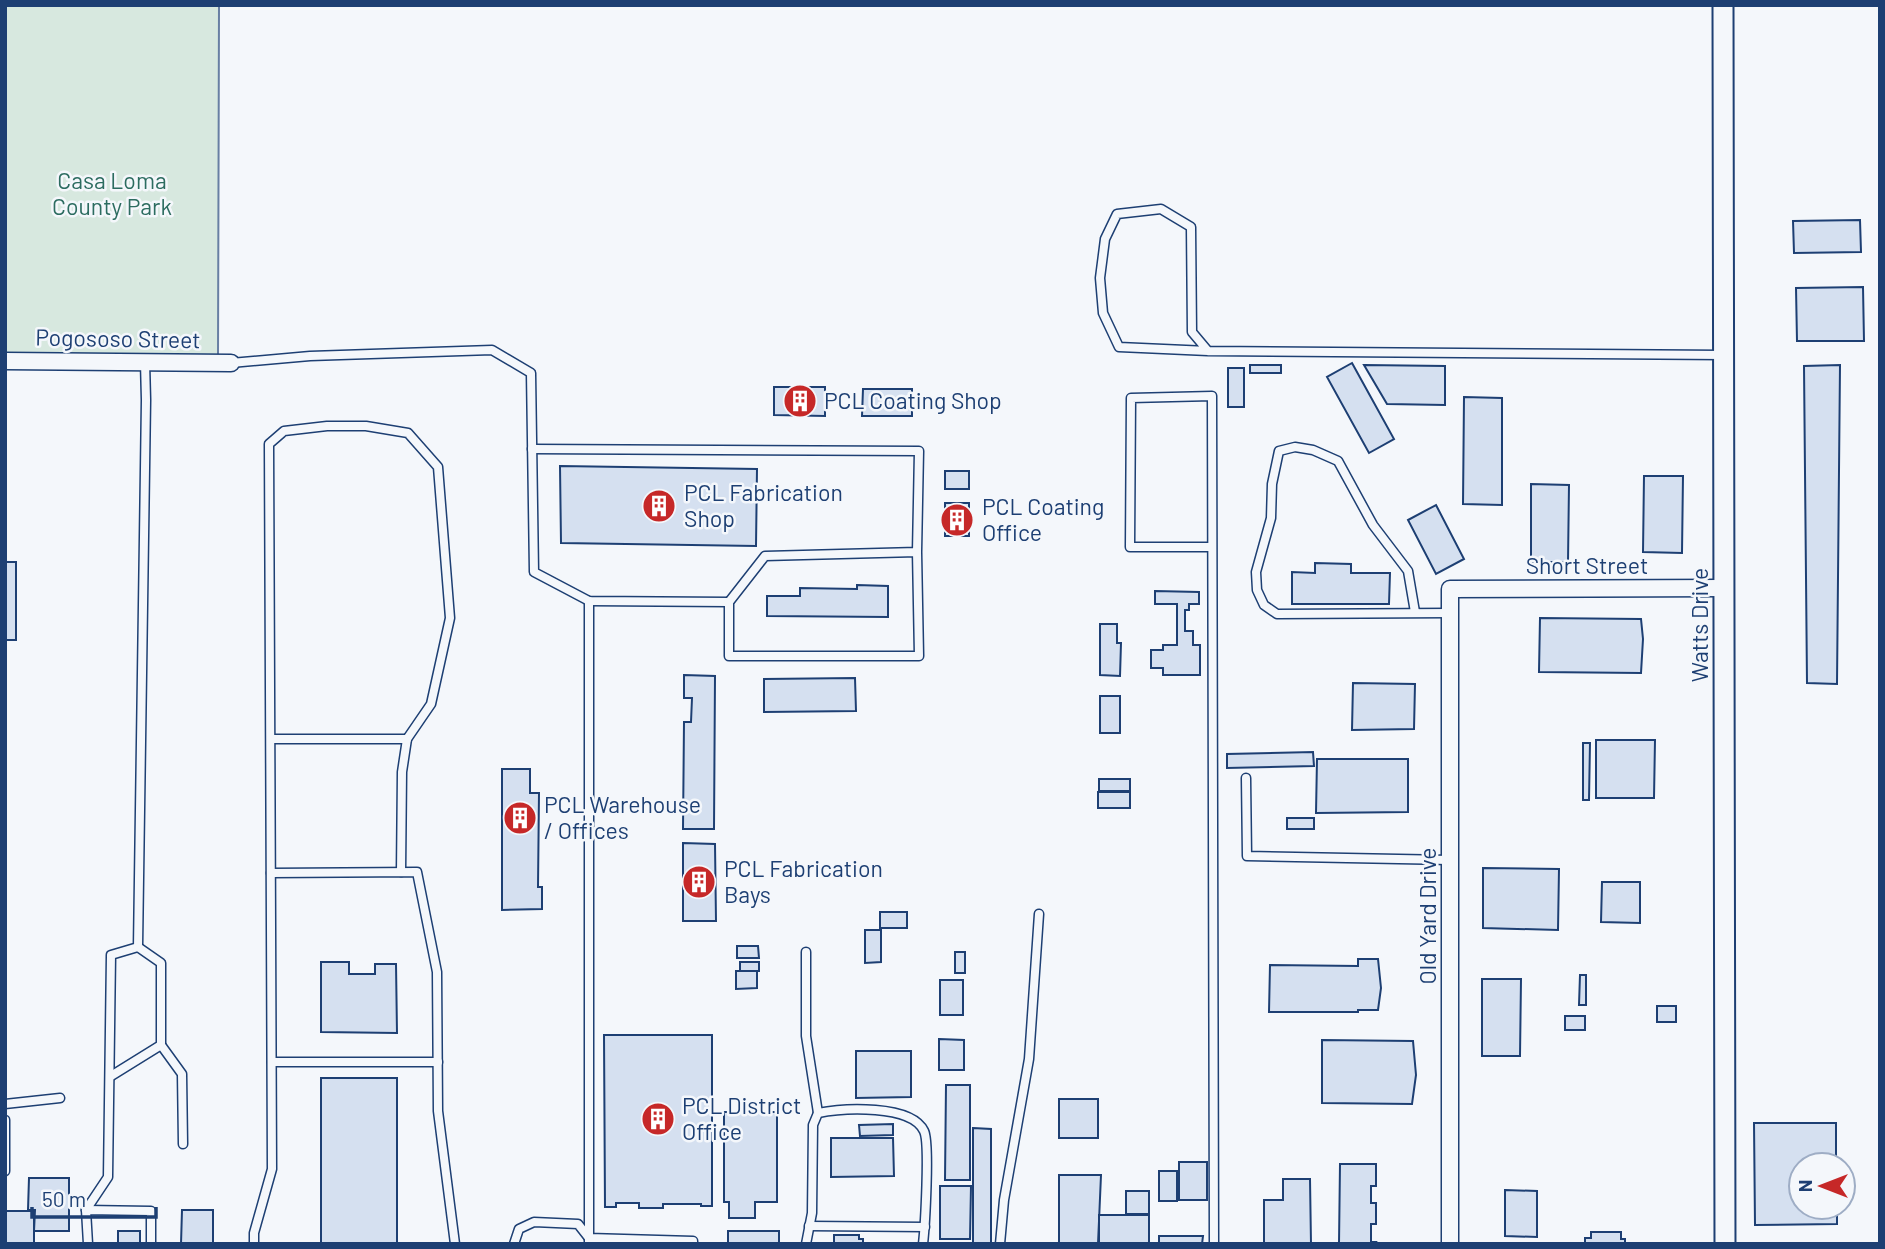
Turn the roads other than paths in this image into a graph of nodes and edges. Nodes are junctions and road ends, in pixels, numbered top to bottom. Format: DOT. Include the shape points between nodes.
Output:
graph roads {
  1 [pos="1723,5"];
  2 [pos="1208,351"];
  3 [pos="1724,355"];
  4 [pos="5,361"];
  5 [pos="145,362"];
  6 [pos="231,363"];
  7 [pos="532,449"];
  8 [pos="1212,547"];
  9 [pos="917,552"];
  10 [pos="1724,588"];
  11 [pos="1450,589"];
  12 [pos="589,601"];
  13 [pos="729,602"];
  14 [pos="1415,612"];
  15 [pos="1450,613"];
  16 [pos="271,739"];
  17 [pos="407,739"];
  18 [pos="1247,778"];
  19 [pos="1450,860"];
  20 [pos="401,872"];
  21 [pos="271,873"];
  22 [pos="1039,914"];
  23 [pos="138,947"];
  24 [pos="806,952"];
  25 [pos="161,1045"];
  26 [pos="272,1062"];
  27 [pos="438,1062"];
  28 [pos="111,1076"];
  29 [pos="60,1098"];
  30 [pos="5,1104"];
  31 [pos="818,1113"];
  32 [pos="5,1120"];
  33 [pos="183,1144"];
  34 [pos="5,1171"];
  35 [pos="86,1210"];
  36 [pos="810,1226"];
  37 [pos="925,1227"];
  38 [pos="589,1241"];
  39 [pos="88,1244"];
  40 [pos="151,1244"];
  41 [pos="254,1244"];
  42 [pos="455,1244"];
  43 [pos="514,1244"];
  44 [pos="692,1244"];
  45 [pos="806,1244"];
  46 [pos="923,1244"];
  47 [pos="1000,1244"];
  48 [pos="1214,1244"];
  49 [pos="1450,1244"];
  50 [pos="1725,1244"];
  1 -- 3 [label="street, Watts Drive"];
  2 -- 2 [label="lane" via="1192,332 1191,227 1161,209 1117,214 1105,239 1100,278 1103,313 1119,347"];
  2 -- 3 [label="lane"];
  3 -- 10 [label="street, Watts Drive"];
  4 -- 5 [label="street, Pogososo Street"];
  5 -- 6 [label="street, Pogososo Street"];
  5 -- 23 [label="lane"];
  6 -- 7 [label="lane" via="492,350 531,373"];
  7 -- 9 [label="lane" via="919,451"];
  7 -- 12 [label="lane" via="534,572"];
  8 -- 8 [label="lane" via="1212,396 1131,398 1130,547"];
  8 -- 48 [label="lane"];
  9 -- 13 [label="lane" via="765,556"];
  9 -- 13 [label="lane" via="919,656 729,656"];
  10 -- 11 [label="street, Short Street"];
  10 -- 50 [label="street, Watts Drive"];
  11 -- 15 [label="street, Old Yard Drive"];
  12 -- 13 [label="lane"];
  12 -- 38 [label="lane"];
  14 -- 14 [label="lane" via="1277,614 1264,605 1256,572 1271,518 1279,451 1294,447 1312,450 1338,461 1373,525 1408,571"];
  14 -- 15 [label="lane"];
  15 -- 19 [label="street, Old Yard Drive"];
  16 -- 17 [label="lane"];
  16 -- 17 [label="lane" via="269,444 284,431 327,426 408,433 438,467 450,618 430,705"];
  16 -- 21 [label="lane"];
  17 -- 20 [label="lane" via="402,772"];
  18 -- 19 [label="lane" via="1247,856"];
  19 -- 49 [label="street, Old Yard Drive"];
  20 -- 21 [label="lane"];
  20 -- 27 [label="lane" via="417,872 426,907 437,972"];
  21 -- 26 [label="lane"];
  22 -- 47 [label="lane" via="1029,1059"];
  23 -- 25 [label="lane" via="160,963"];
  23 -- 28 [label="lane" via="111,955"];
  24 -- 31 [label="lane" via="806,1036"];
  25 -- 28 [label="lane"];
  25 -- 33 [label="lane" via="181,1074"];
  26 -- 27 [label="lane"];
  26 -- 41 [label="lane" via="272,1168"];
  27 -- 42 [label="lane" via="438,1111"];
  28 -- 35 [label="lane" via="108,1177"];
  29 -- 30 [label="lane"];
  31 -- 36 [label="lane" via="813,1125"];
  31 -- 37 [label="lane" via="843,1108 892,1112 918,1122 926,1133"];
  32 -- 34 [label="lane"];
  35 -- 39 [label="lane"];
  35 -- 40 [label="lane" via="151,1211"];
  36 -- 37 [label="lane"];
  36 -- 45 [label="lane"];
  37 -- 46 [label="lane"];
  38 -- 43 [label="lane" via="578,1224 534,1222 519,1229"];
  38 -- 44 [label="lane" via="676,1239"];
}
